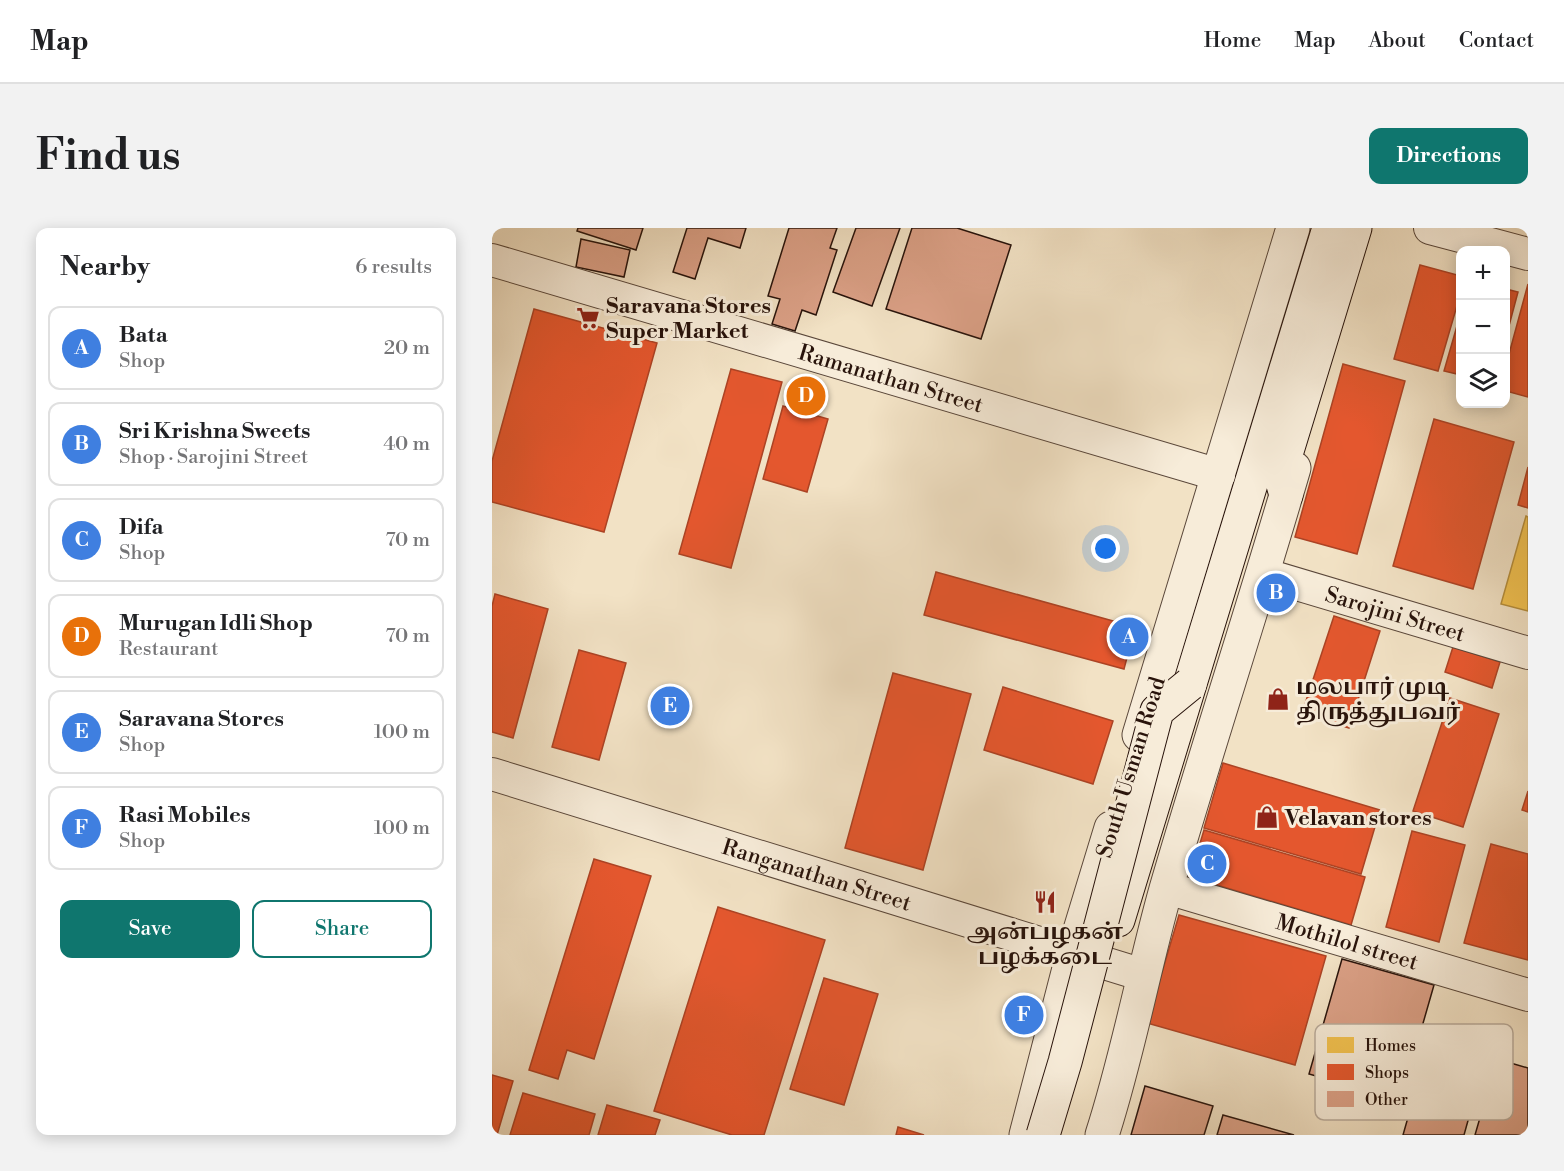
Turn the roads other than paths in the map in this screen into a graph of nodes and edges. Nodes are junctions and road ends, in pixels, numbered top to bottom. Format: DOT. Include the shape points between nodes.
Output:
graph roads {
  1 [pos="1293,228"];
  2 [pos="1329,228"];
  3 [pos="1354,228"];
  4 [pos="1366,228"];
  5 [pos="1430,228"];
  6 [pos="1528,254"];
  7 [pos="492,260"];
  8 [pos="1219,475"];
  9 [pos="1286,495"];
  10 [pos="1263,574"];
  11 [pos="1528,653"];
  12 [pos="1190,684"];
  13 [pos="492,774"];
  14 [pos="1167,888"];
  15 [pos="1073,953"];
  16 [pos="1143,975"];
  17 [pos="1528,995"];
  18 [pos="1026,1135"];
  19 [pos="1044,1135"];
  20 [pos="1060,1135"];
  21 [pos="1102,1135"];
  1 -- 8 [label="street, South Usman Road"];
  2 -- 12 [label="street"];
  3 -- 9 [label="street" via="1280,474"];
  4 -- 9 [label="street"];
  5 -- 6 [label="street"];
  7 -- 8 [label="street, Ramanathan Street"];
  8 -- 15 [label="street, South Usman Road"];
  9 -- 10 [label="street"];
  10 -- 11 [label="street, Sarojini Street"];
  10 -- 14 [label="street"];
  12 -- 19 [label="street, bridge" via="1157,711"];
  12 -- 20 [label="street" via="1118,920"];
  13 -- 15 [label="street, Ranganathan Street"];
  14 -- 16 [label="street"];
  14 -- 17 [label="street, Mothilol street"];
  15 -- 16 [label="street, Ranganathan Street"];
  15 -- 18 [label="street, South Usman Road"];
  16 -- 21 [label="street"];
}
